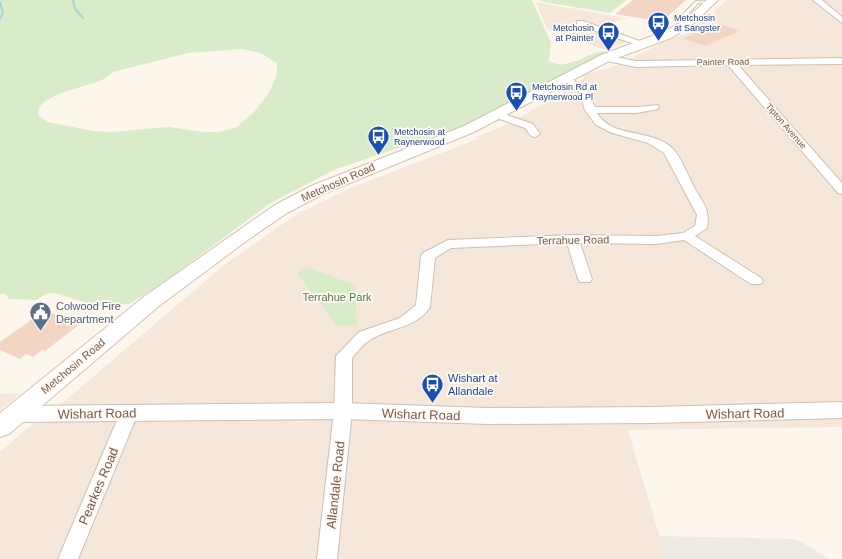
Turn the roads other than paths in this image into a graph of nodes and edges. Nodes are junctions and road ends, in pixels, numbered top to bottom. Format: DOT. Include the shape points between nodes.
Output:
graph roads {
  1 [pos="817,0"];
  2 [pos="712,2"];
  3 [pos="842,20"];
  4 [pos="580,23"];
  5 [pos="644,44"];
  6 [pos="605,58"];
  7 [pos="842,61"];
  8 [pos="730,62"];
  9 [pos="566,78"];
  10 [pos="654,107"];
  11 [pos="590,110"];
  12 [pos="498,115"];
  13 [pos="535,134"];
  14 [pos="842,190"];
  15 [pos="686,236"];
  16 [pos="572,239"];
  17 [pos="585,279"];
  18 [pos="756,281"];
  19 [pos="842,410"];
  20 [pos="343,411"];
  21 [pos="129,413"];
  22 [pos="5,419"];
  23 [pos="68,559"];
  24 [pos="327,559"];
  1 -- 3 [label="street"];
  2 -- 5 [label="main road, Metchosin Road" via="695,18 667,35"];
  4 -- 5 [label="street"];
  5 -- 6 [label="main road, Metchosin Road"];
  6 -- 8 [label="street, Painter Road" via="636,64"];
  6 -- 9 [label="main road, Metchosin Road"];
  7 -- 8 [label="street, Painter Road"];
  8 -- 14 [label="street, Tipton Avenue"];
  9 -- 11 [label="street, Terrahue Road" via="582,90"];
  9 -- 12 [label="main road, Metchosin Road"];
  10 -- 11 [label="street" via="637,110"];
  11 -- 15 [label="street, Terrahue Road" via="600,123 610,129 649,139 668,151 703,215 701,228"];
  12 -- 13 [label="street" via="529,126"];
  12 -- 22 [label="main road, Metchosin Road" via="449,138 317,190 281,209 152,301"];
  15 -- 16 [label="street, Terrahue Road" via="657,240"];
  15 -- 18 [label="street"];
  16 -- 17 [label="street"];
  16 -- 20 [label="street, Terrahue Road" via="448,244 428,256 423,307 405,321 364,336 344,356"];
  19 -- 20 [label="street, Wishart Road" via="496,416"];
  20 -- 21 [label="street, Wishart Road"];
  20 -- 24 [label="street, Allandale Road"];
  21 -- 22 [label="street, Wishart Road"];
  21 -- 23 [label="street, Pearkes Road"];
}
